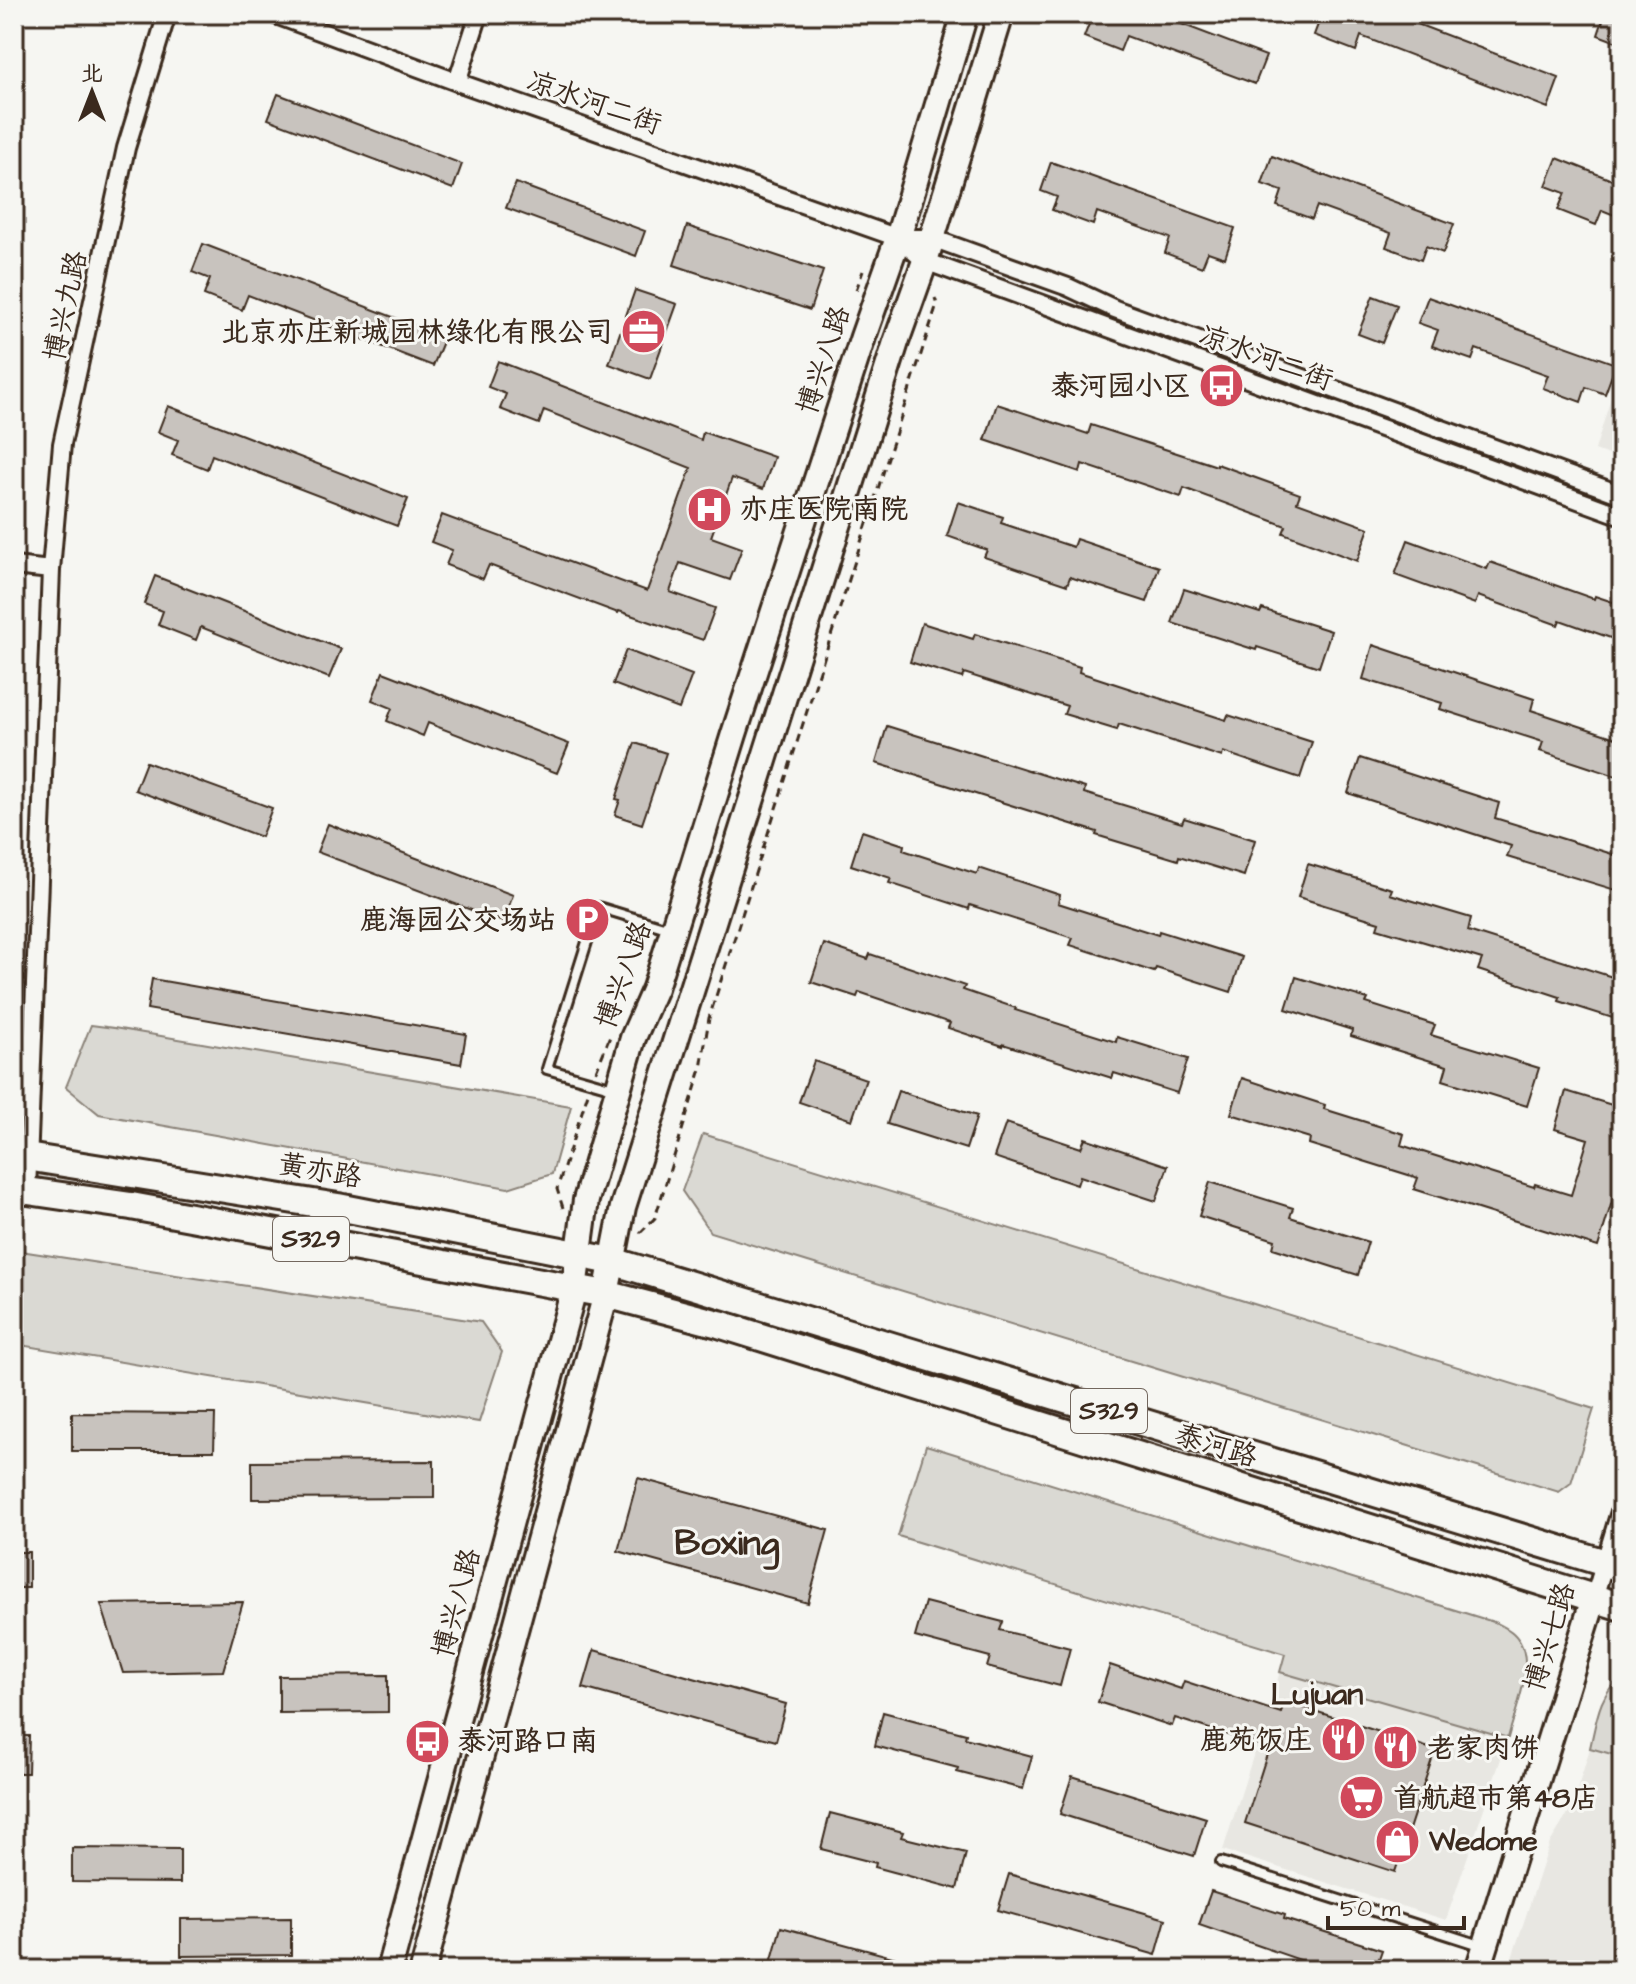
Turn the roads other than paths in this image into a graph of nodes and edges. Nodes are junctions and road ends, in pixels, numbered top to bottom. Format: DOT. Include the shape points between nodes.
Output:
graph roads {
  1 [pos="167,14"];
  2 [pos="273,14"];
  3 [pos="479,14"];
  4 [pos="965,14"];
  5 [pos="1001,14"];
  6 [pos="457,82"];
  7 [pos="898,238"];
  8 [pos="928,249"];
  9 [pos="1622,495"];
  10 [pos="1622,516"];
  11 [pos="14,566"];
  12 [pos="51,570"];
  13 [pos="673,930"];
  14 [pos="617,1089"];
  15 [pos="21,1156"];
  16 [pos="21,1190"];
  17 [pos="577,1255"];
  18 [pos="612,1261"];
  19 [pos="574,1289"];
  20 [pos="606,1294"];
  21 [pos="1622,1505"];
  22 [pos="1613,1565"];
  23 [pos="1594,1598"];
  24 [pos="1622,1607"];
  25 [pos="1221,1862"];
  26 [pos="1482,1958"];
  27 [pos="389,1970"];
  28 [pos="423,1970"];
  1 -- 12 [label="street, 博兴九路" via="126,148 62,444"];
  2 -- 6 [label="street, 凉水河二街"];
  3 -- 6 [label="street"];
  4 -- 7 [label="street, 博兴八路"];
  5 -- 8 [label="street"];
  6 -- 7 [label="street, 凉水河二街"];
  7 -- 8 [label="street, 凉水河二街"];
  7 -- 8 [label="street, 凉水河二街"];
  7 -- 13 [label="street, 博兴八路"];
  8 -- 9 [label="street, 凉水河二街" via="1068,287"];
  8 -- 10 [label="street, 凉水河二街"];
  8 -- 18 [label="street" via="627,1192"];
  11 -- 12 [label="street"];
  12 -- 15 [label="street, 博兴九路"];
  13 -- 14 [label="street, 博兴八路"];
  13 -- 14 [label="lane" via="598,907 547,1069"];
  14 -- 17 [label="street, 博兴八路" via="586,1200"];
  15 -- 16 [label="street, 博兴九路"];
  15 -- 17 [label="main road, 黄亦路 / S329" via="338,1207"];
  16 -- 19 [label="main road, S329"];
  17 -- 18 [label="main road, 黄亦路 / S329"];
  17 -- 19 [label="street, 博兴八路"];
  18 -- 20 [label="street"];
  18 -- 22 [label="main road, 泰河路 / S329"];
  19 -- 20 [label="main road, S329"];
  19 -- 27 [label="street, 博兴八路"];
  20 -- 23 [label="main road, 泰河路 / S329" via="719,1324"];
  20 -- 28 [label="street"];
  21 -- 22 [label="street, 博兴七路"];
  22 -- 23 [label="street, 博兴七路"];
  23 -- 24 [label="main road, 泰河路 / S329"];
  23 -- 26 [label="street, 博兴七路"];
  25 -- 26 [label="lane"];
}
